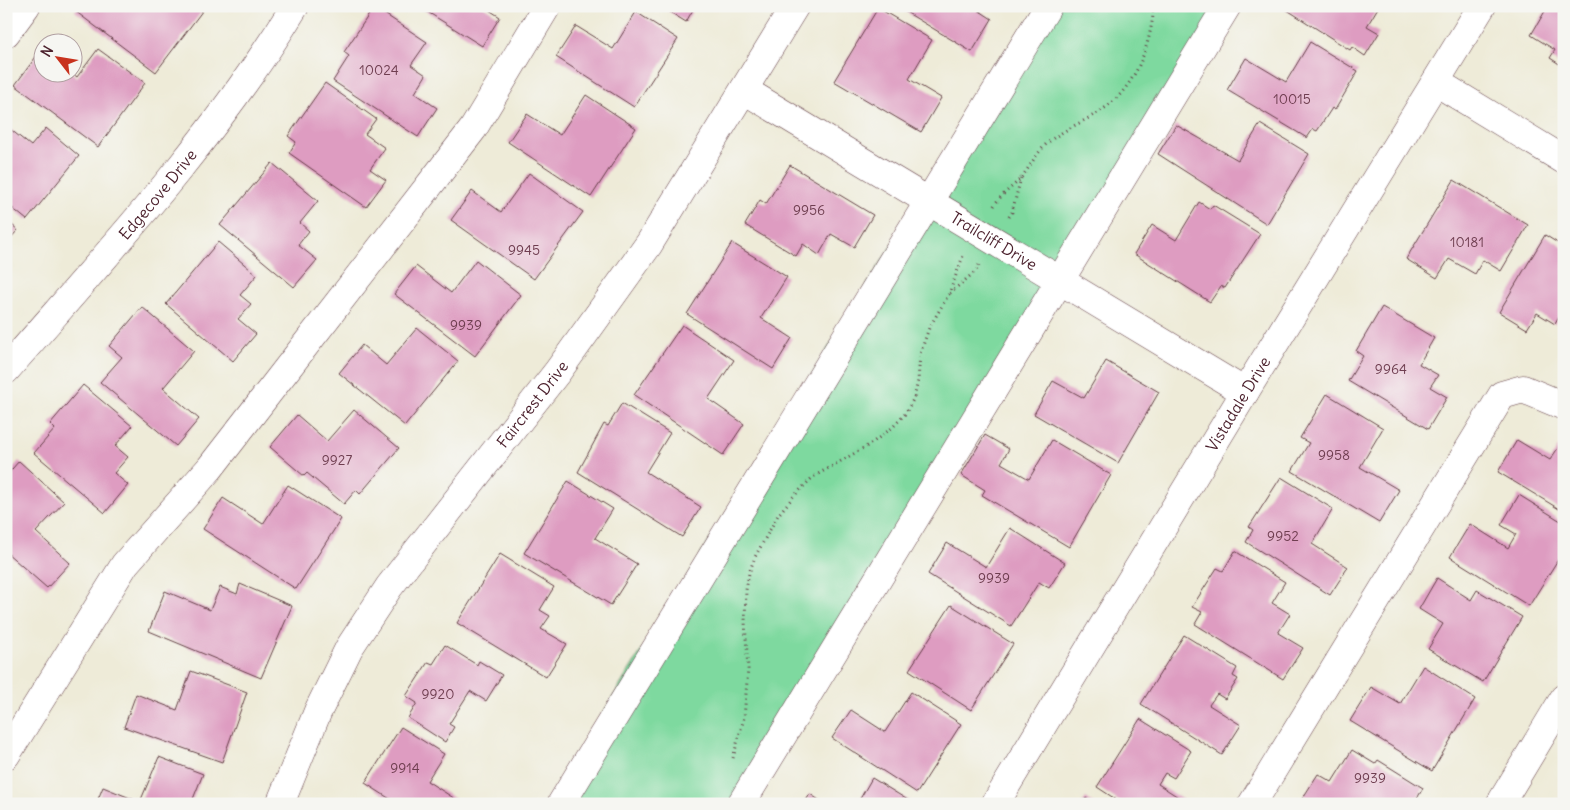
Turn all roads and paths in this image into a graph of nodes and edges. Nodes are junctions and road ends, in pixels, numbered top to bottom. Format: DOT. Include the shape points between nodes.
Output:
graph roads {
  1 [pos="26,6"];
  2 [pos="295,6"];
  3 [pos="547,6"];
  4 [pos="796,6"];
  5 [pos="1048,6"];
  6 [pos="1154,6"];
  7 [pos="1227,6"];
  8 [pos="1482,6"];
  9 [pos="6,32"];
  10 [pos="1436,82"];
  11 [pos="744,90"];
  12 [pos="1564,160"];
  13 [pos="1021,178"];
  14 [pos="929,202"];
  15 [pos="1060,280"];
  16 [pos="949,294"];
  17 [pos="6,370"];
  18 [pos="1244,392"];
  19 [pos="1564,406"];
  20 [pos="1564,698"];
  21 [pos="6,755"];
  22 [pos="732,763"];
  23 [pos="280,804"];
  24 [pos="562,804"];
  25 [pos="741,804"];
  26 [pos="995,804"];
  27 [pos="1252,804"];
  28 [pos="1500,804"];
  1 -- 9 [label="street"];
  2 -- 17 [label="street, Edgecove Drive" via="237,94 194,151"];
  3 -- 21 [label="street" via="473,129 210,468 125,564"];
  4 -- 11 [label="street, Faircrest Drive"];
  5 -- 14 [label="street"];
  6 -- 13 [label="path" via="1147,47 1124,90 1110,104 1050,141"];
  7 -- 15 [label="street"];
  8 -- 10 [label="street, Vistadale Drive"];
  10 -- 12 [label="street"];
  10 -- 18 [label="street, Vistadale Drive"];
  11 -- 14 [label="street, Trailcliff Drive"];
  11 -- 23 [label="street, Faircrest Drive" via="649,244 558,371 389,587 349,648 318,711"];
  14 -- 15 [label="street, Trailcliff Drive"];
  14 -- 24 [label="street"];
  15 -- 18 [label="street, Trailcliff Drive"];
  15 -- 25 [label="street"];
  16 -- 22 [label="path" via="929,328 920,354 914,398 905,414 869,446 813,477 778,515 755,557 746,590 748,669 744,718"];
  18 -- 26 [label="street, Vistadale Drive"];
  19 -- 27 [label="street" via="1523,389 1502,395"];
  20 -- 28 [label="street"];
}
